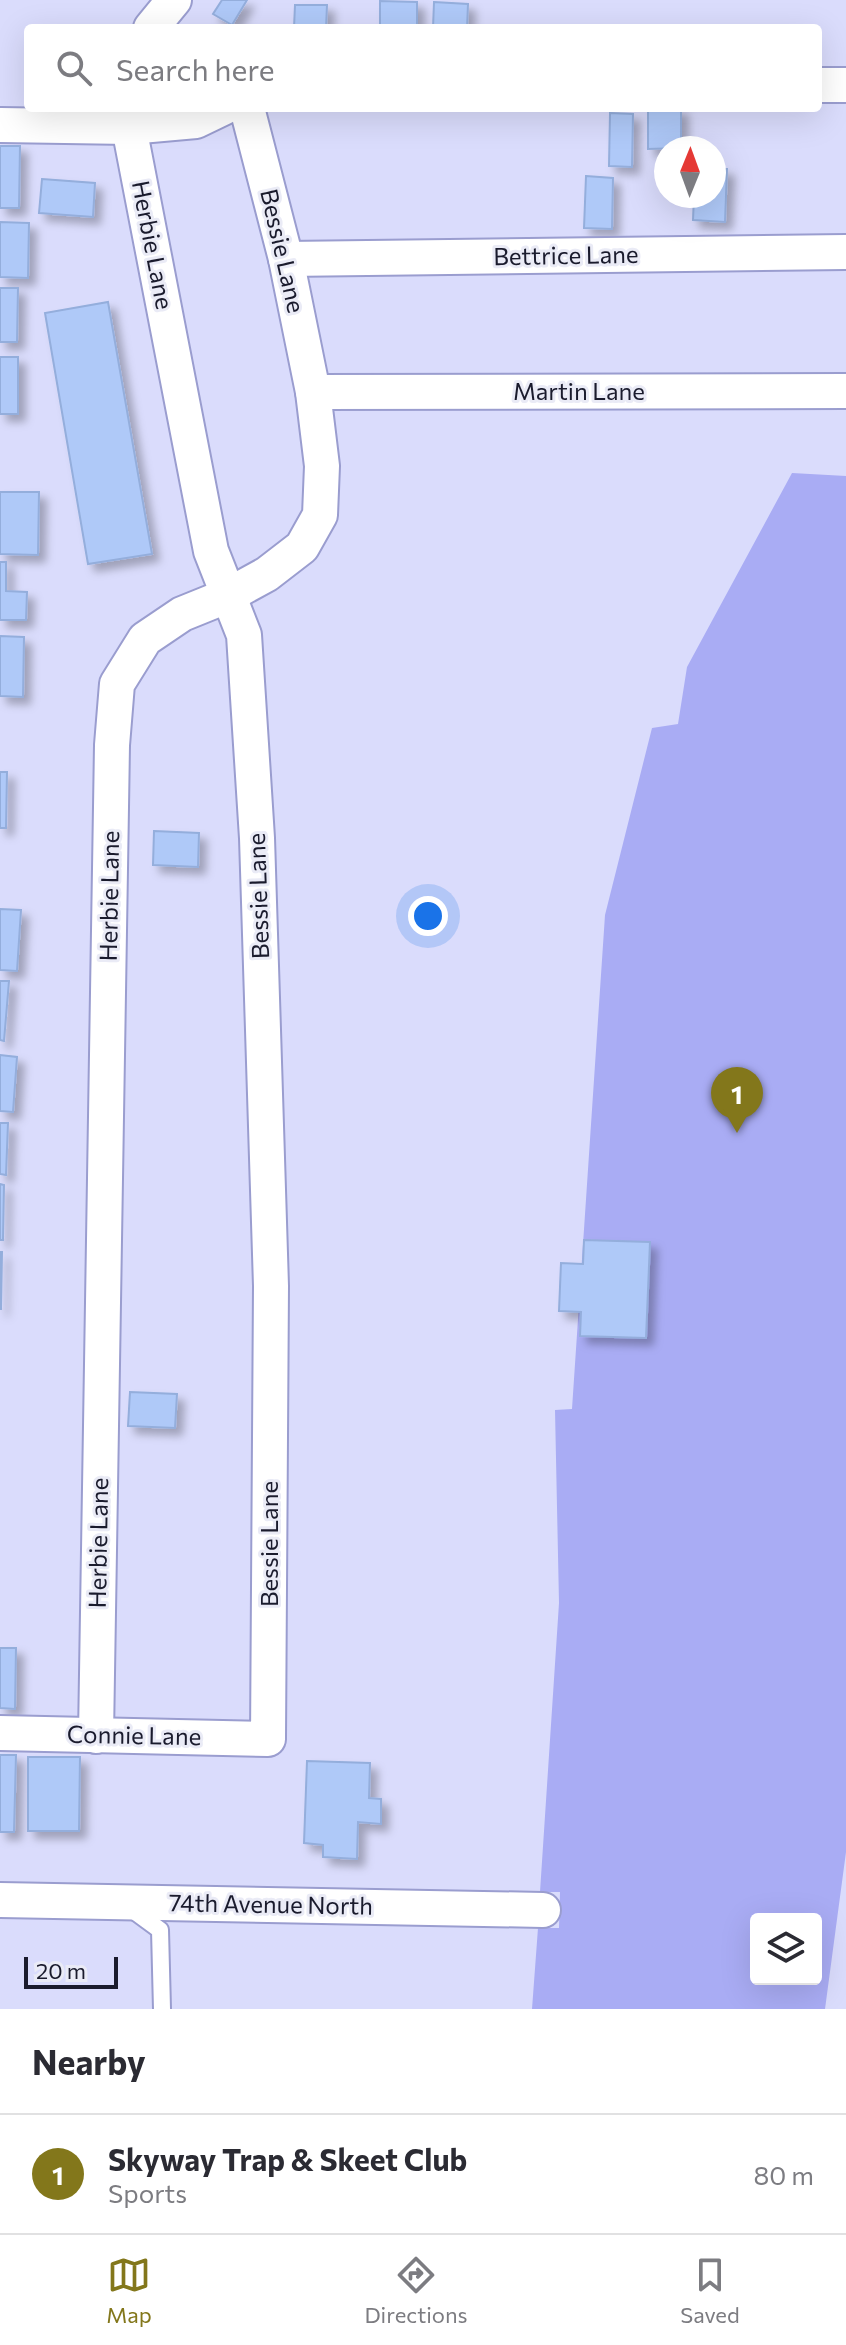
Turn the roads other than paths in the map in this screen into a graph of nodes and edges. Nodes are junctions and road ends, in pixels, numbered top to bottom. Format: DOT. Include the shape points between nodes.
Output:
graph roads {
  1 [pos="174,0"];
  2 [pos="154,24"];
  3 [pos="822,85"];
  4 [pos="846,85"];
  5 [pos="215,112"];
  6 [pos="248,112"];
  7 [pos="130,117"];
  8 [pos="0,125"];
  9 [pos="846,252"];
  10 [pos="286,259"];
  11 [pos="846,391"];
  12 [pos="313,392"];
  13 [pos="229,595"];
  14 [pos="0,1733"];
  15 [pos="96,1736"];
  16 [pos="268,1739"];
  17 [pos="0,1900"];
  18 [pos="123,1902"];
  19 [pos="543,1910"];
  20 [pos="162,2009"];
  1 -- 2 [label="street"];
  3 -- 4 [label="street"];
  5 -- 7 [label="street" via="196,121"];
  6 -- 10 [label="street, Bessie Lane"];
  7 -- 8 [label="street"];
  7 -- 13 [label="street, Herbie Lane" via="211,551"];
  9 -- 10 [label="street, Bettrice Lane"];
  10 -- 12 [label="street, Bessie Lane"];
  11 -- 12 [label="street, Martin Lane"];
  12 -- 13 [label="street, Bessie Lane" via="322,466 320,515 302,547"];
  13 -- 15 [label="street, Herbie Lane" via="182,614 145,639 117,684"];
  13 -- 16 [label="street, Bessie Lane" via="244,635 257,838 271,1286"];
  14 -- 15 [label="street, Connie Lane"];
  15 -- 16 [label="street, Connie Lane"];
  17 -- 18 [label="street, 74th Avenue North"];
  18 -- 19 [label="street, 74th Avenue North"];
  18 -- 20 [label="lane" via="160,1930"];
}
